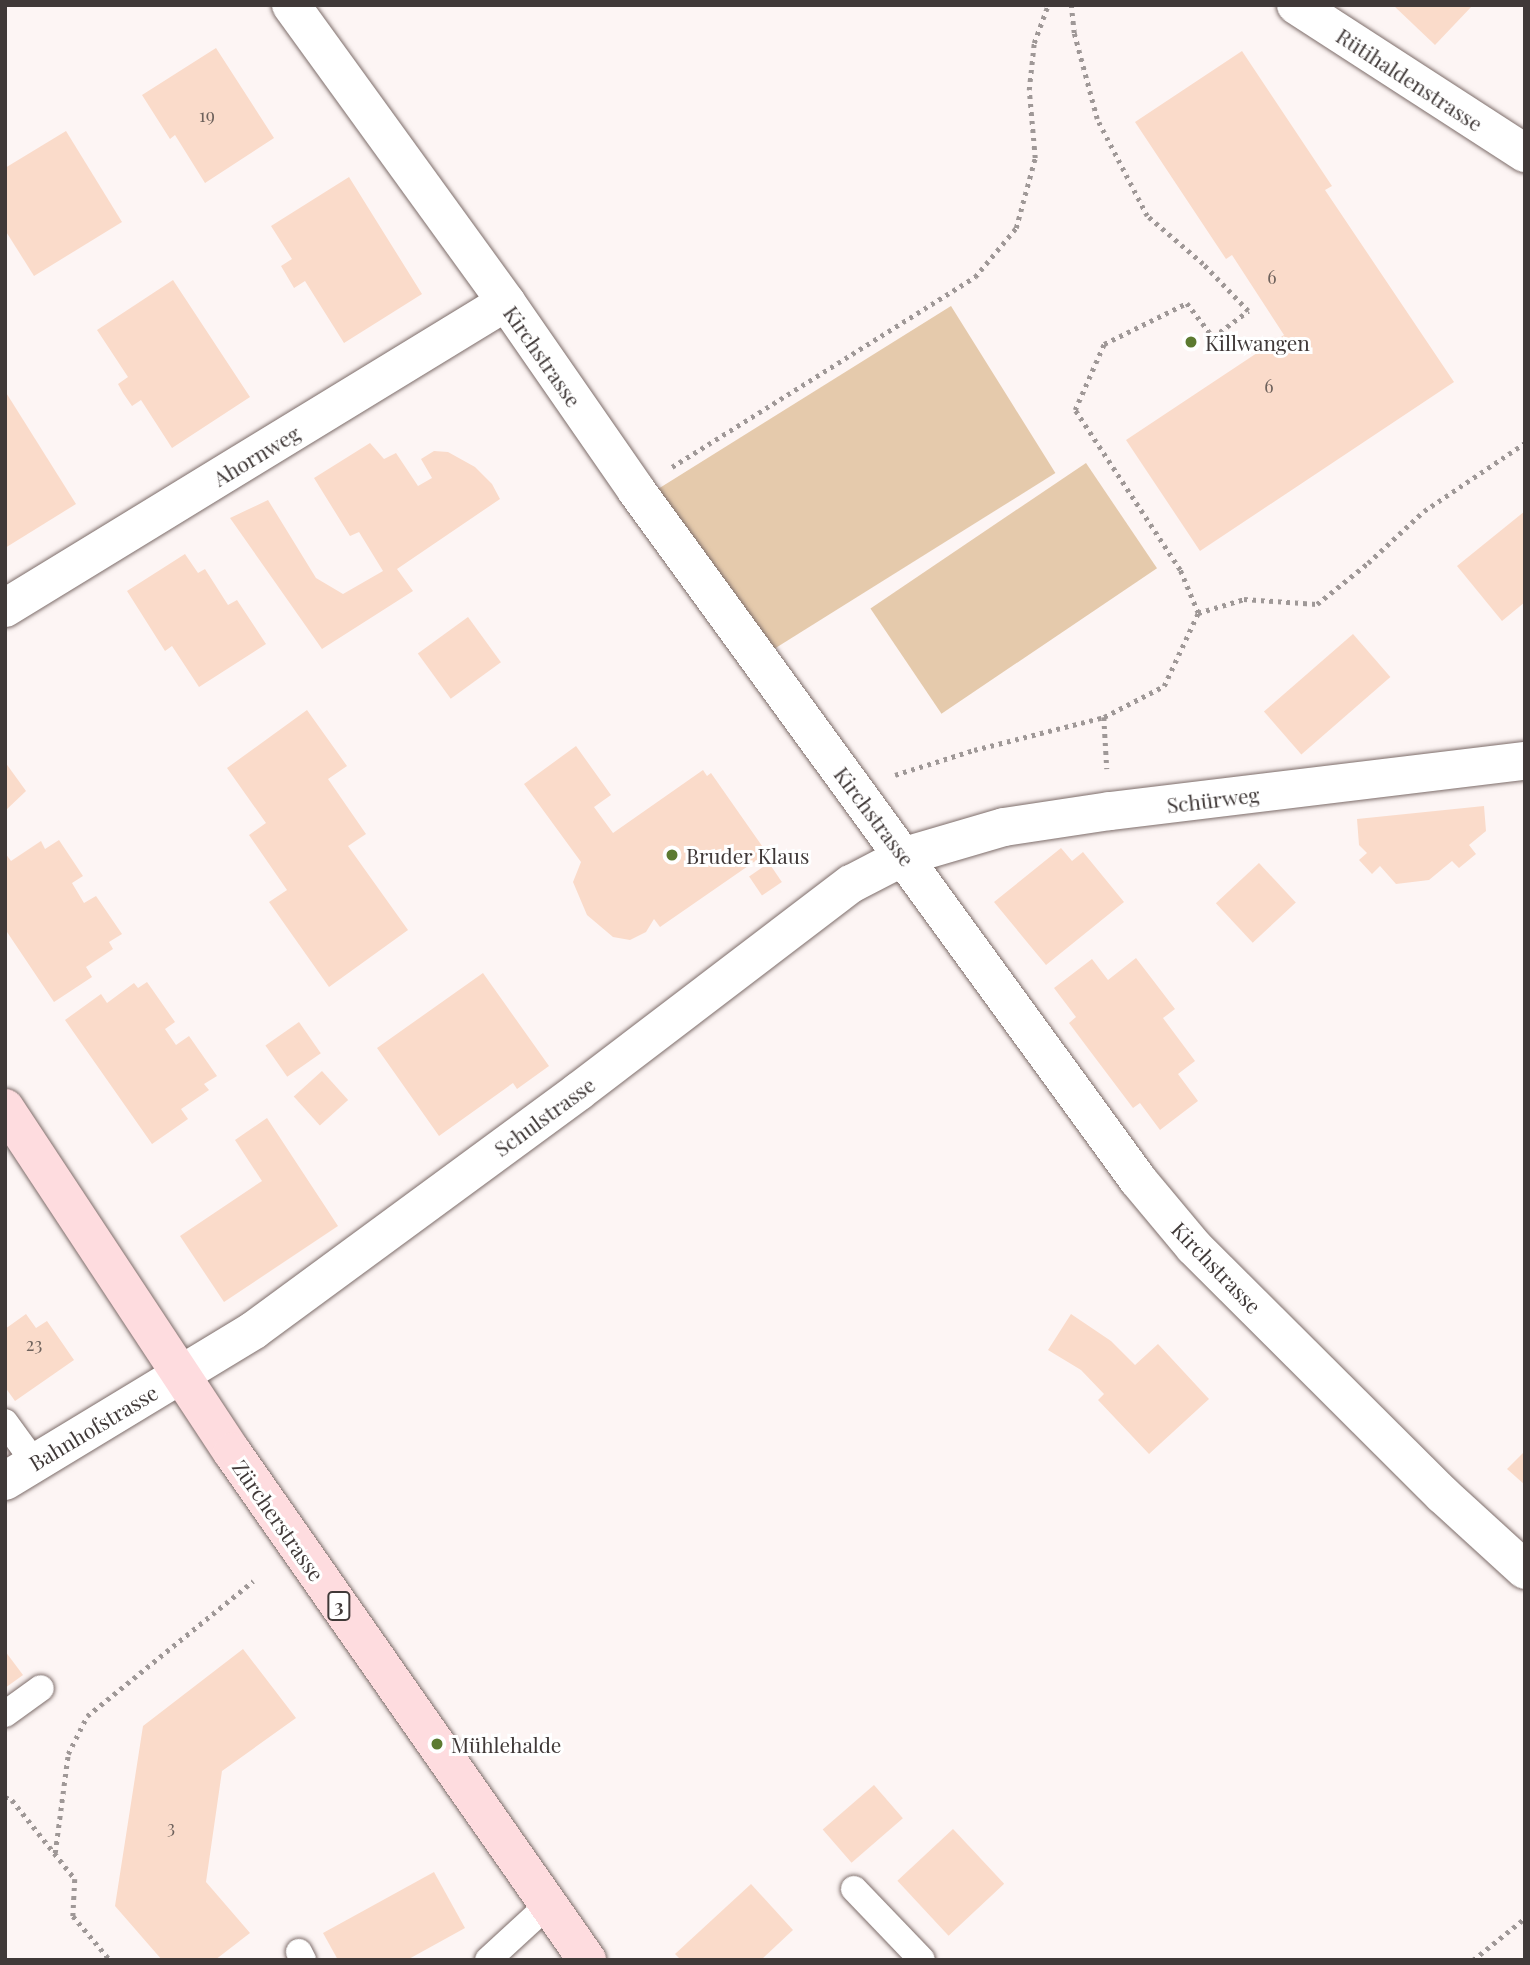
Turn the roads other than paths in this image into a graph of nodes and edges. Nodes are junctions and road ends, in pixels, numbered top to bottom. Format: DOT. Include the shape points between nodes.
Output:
graph roads {
  1 [pos="291,5"];
  2 [pos="1296,5"];
  3 [pos="1350,22"];
  4 [pos="1525,153"];
  5 [pos="506,302"];
  6 [pos="5,608"];
  7 [pos="1525,761"];
  8 [pos="905,856"];
  9 [pos="5,1108"];
  10 [pos="182,1375"];
  11 [pos="5,1422"];
  12 [pos="20,1471"];
  13 [pos="1525,1570"];
  14 [pos="41,1688"];
  15 [pos="5,1714"];
  16 [pos="854,1889"];
  17 [pos="549,1904"];
  18 [pos="488,1960"];
  19 [pos="587,1960"];
  20 [pos="922,1960"];
  1 -- 5 [label="street, Kirchstrasse"];
  2 -- 3 [label="street, Rütihaldenstrasse"];
  3 -- 4 [label="street, Rütihaldenstrasse"];
  5 -- 6 [label="street, Ahornweg"];
  5 -- 8 [label="street, Kirchstrasse" via="636,490"];
  7 -- 8 [label="street, Schürweg" via="1004,827"];
  8 -- 10 [label="street, Schulstrasse" via="851,884 254,1330"];
  8 -- 13 [label="street, Kirchstrasse" via="1138,1180 1194,1247 1443,1495"];
  9 -- 10 [label="main road, Zürcherstrasse / 3"];
  10 -- 12 [label="street, Bahnhofstrasse"];
  10 -- 17 [label="main road, Zürcherstrasse / 3"];
  11 -- 12 [label="lane"];
  14 -- 15 [label="lane"];
  16 -- 20 [label="lane"];
  17 -- 18 [label="lane"];
  17 -- 19 [label="main road, Zürcherstrasse / 3"];
}
